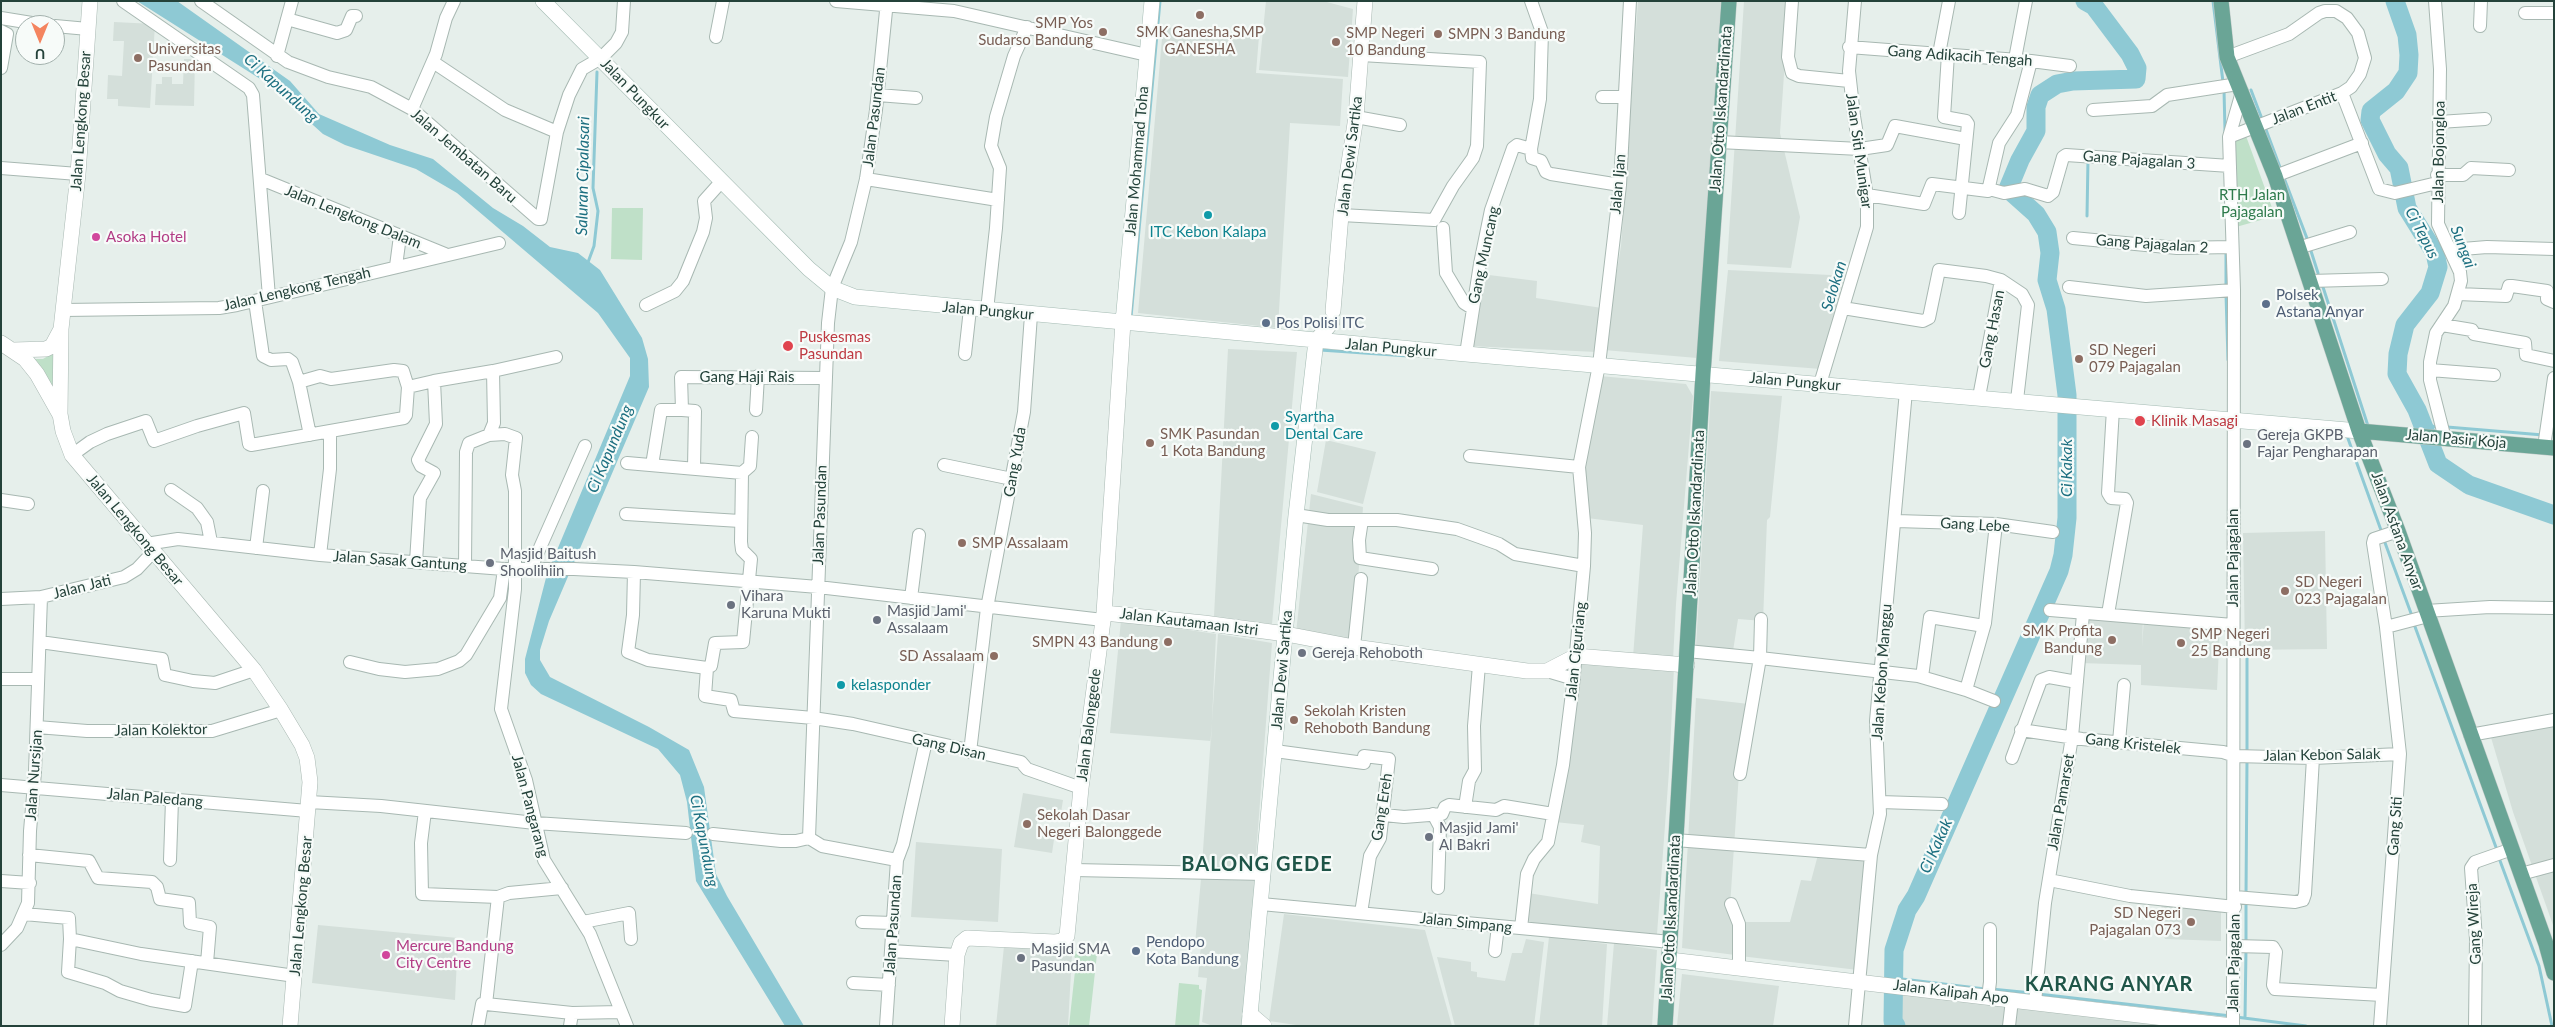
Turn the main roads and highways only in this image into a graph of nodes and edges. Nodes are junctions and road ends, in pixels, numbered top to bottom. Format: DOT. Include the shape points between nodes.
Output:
graph roads {
  1 [pos="1729,1"];
  2 [pos="2221,1"];
  3 [pos="2358,430"];
  4 [pos="2549,447"];
  5 [pos="2550,944"];
  6 [pos="2554,974"];
  7 [pos="1665,1026"];
  1 -- 7 [label="main road, Jalan Otto Iskandardinata" via="1703,374"];
  2 -- 3 [label="main road, Jalan Astana Anyar" via="2228,57 2302,247"];
  3 -- 4 [label="main road, Jalan Pasir Koja"];
  3 -- 5 [label="main road, Jalan Astana Anyar" via="2398,531 2520,874"];
  5 -- 6 [label="main road, Jalan Astana Anyar"];
}
